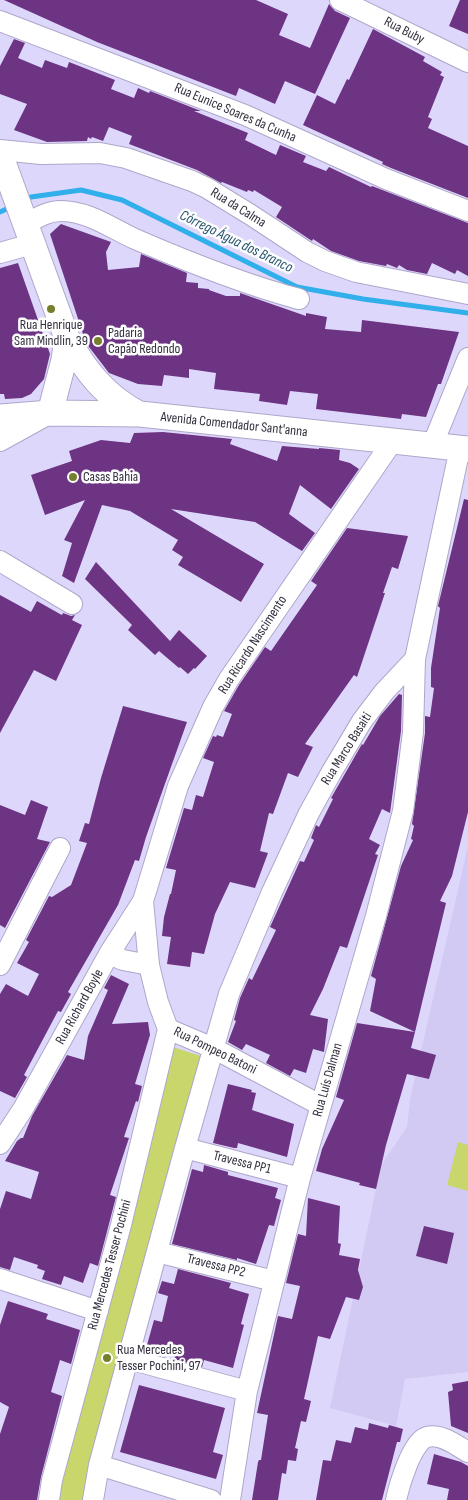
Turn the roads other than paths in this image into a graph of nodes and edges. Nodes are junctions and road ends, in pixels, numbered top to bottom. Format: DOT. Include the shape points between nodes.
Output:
graph roads {
  1 [pos="340,0"];
  2 [pos="0,20"];
  3 [pos="468,62"];
  4 [pos="0,150"];
  5 [pos="0,155"];
  6 [pos="468,211"];
  7 [pos="27,228"];
  8 [pos="0,253"];
  9 [pos="468,294"];
  10 [pos="299,299"];
  11 [pos="67,338"];
  12 [pos="468,358"];
  13 [pos="50,413"];
  14 [pos="140,414"];
  15 [pos="0,417"];
  16 [pos="0,441"];
  17 [pos="392,442"];
  18 [pos="432,446"];
  19 [pos="464,449"];
  20 [pos="0,560"];
  21 [pos="72,604"];
  22 [pos="415,659"];
  23 [pos="60,848"];
  24 [pos="152,868"];
  25 [pos="143,901"];
  26 [pos="109,954"];
  27 [pos="0,964"];
  28 [pos="149,965"];
  29 [pos="168,1029"];
  30 [pos="213,1048"];
  31 [pos="320,1105"];
  32 [pos="0,1144"];
  33 [pos="185,1148"];
  34 [pos="300,1178"];
  35 [pos="157,1252"];
  36 [pos="0,1279"];
  37 [pos="274,1281"];
  38 [pos="98,1311"];
  39 [pos="129,1359"];
  40 [pos="247,1391"];
  41 [pos="468,1452"];
  42 [pos="100,1465"];
  43 [pos="49,1500"];
  44 [pos="93,1500"];
  45 [pos="211,1500"];
  46 [pos="230,1500"];
  47 [pos="396,1500"];
  1 -- 3 [label="street, Rua Buby"];
  2 -- 6 [label="street, Rua Eunice Soares da Cunha" via="245,115 386,179"];
  4 -- 9 [label="street, Rua da Calma" via="41,154 100,153 126,158 207,188 325,261 356,272"];
  5 -- 7 [label="main road"];
  7 -- 8 [label="street"];
  7 -- 10 [label="street" via="50,212 86,215 221,274"];
  7 -- 11 [label="main road"];
  11 -- 13 [label="main road"];
  11 -- 14 [label="main road" via="81,363 108,394"];
  12 -- 18 [label="street"];
  13 -- 14 [label="main road, Avenida Comendador Sant'anna"];
  13 -- 15 [label="main road, Avenida Comendador Sant'anna"];
  13 -- 16 [label="street"];
  14 -- 17 [label="main road, Avenida Comendador Sant'anna"];
  17 -- 18 [label="main road, Avenida Comendador Sant'anna"];
  17 -- 24 [label="street, Rua Ricardo Nascimento" via="284,597 213,707 178,786"];
  18 -- 19 [label="main road, Avenida Comendador Sant'anna"];
  19 -- 22 [label="street"];
  20 -- 21 [label="street"];
  22 -- 30 [label="street, Rua Marco Basaiti" via="362,721 309,813 229,994"];
  22 -- 31 [label="street, Rua Luís Dalman" via="413,732 403,811 376,916"];
  23 -- 27 [label="street"];
  24 -- 25 [label="street, Rua Richard Boyle"];
  25 -- 26 [label="street, Rua Richard Boyle"];
  25 -- 28 [label="street, Rua Pompeo Batoni"];
  26 -- 28 [label="street"];
  26 -- 32 [label="street, Rua Richard Boyle" via="24,1110"];
  28 -- 29 [label="street, Rua Pompeo Batoni"];
  29 -- 30 [label="street, Rua Pompeo Batoni"];
  29 -- 38 [label="street, Rua Mercedes Tesser Pochini" via="122,1225"];
  30 -- 31 [label="street, Rua Pompeo Batoni"];
  30 -- 33 [label="street"];
  31 -- 34 [label="street, Rua Luís Dalman"];
  33 -- 34 [label="street, Travessa PP1"];
  33 -- 35 [label="street"];
  34 -- 37 [label="street, Rua Luís Dalman"];
  35 -- 37 [label="street, Travessa PP2"];
  35 -- 39 [label="street"];
  36 -- 38 [label="street"];
  37 -- 40 [label="street, Rua Luís Dalman"];
  38 -- 43 [label="street, Rua Mercedes Tesser Pochini"];
  39 -- 40 [label="street"];
  39 -- 42 [label="street"];
  40 -- 46 [label="street, Rua Luís Dalman"];
  41 -- 47 [label="street" via="446,1440 428,1437 411,1457"];
  42 -- 44 [label="street"];
  42 -- 45 [label="street"];
}
